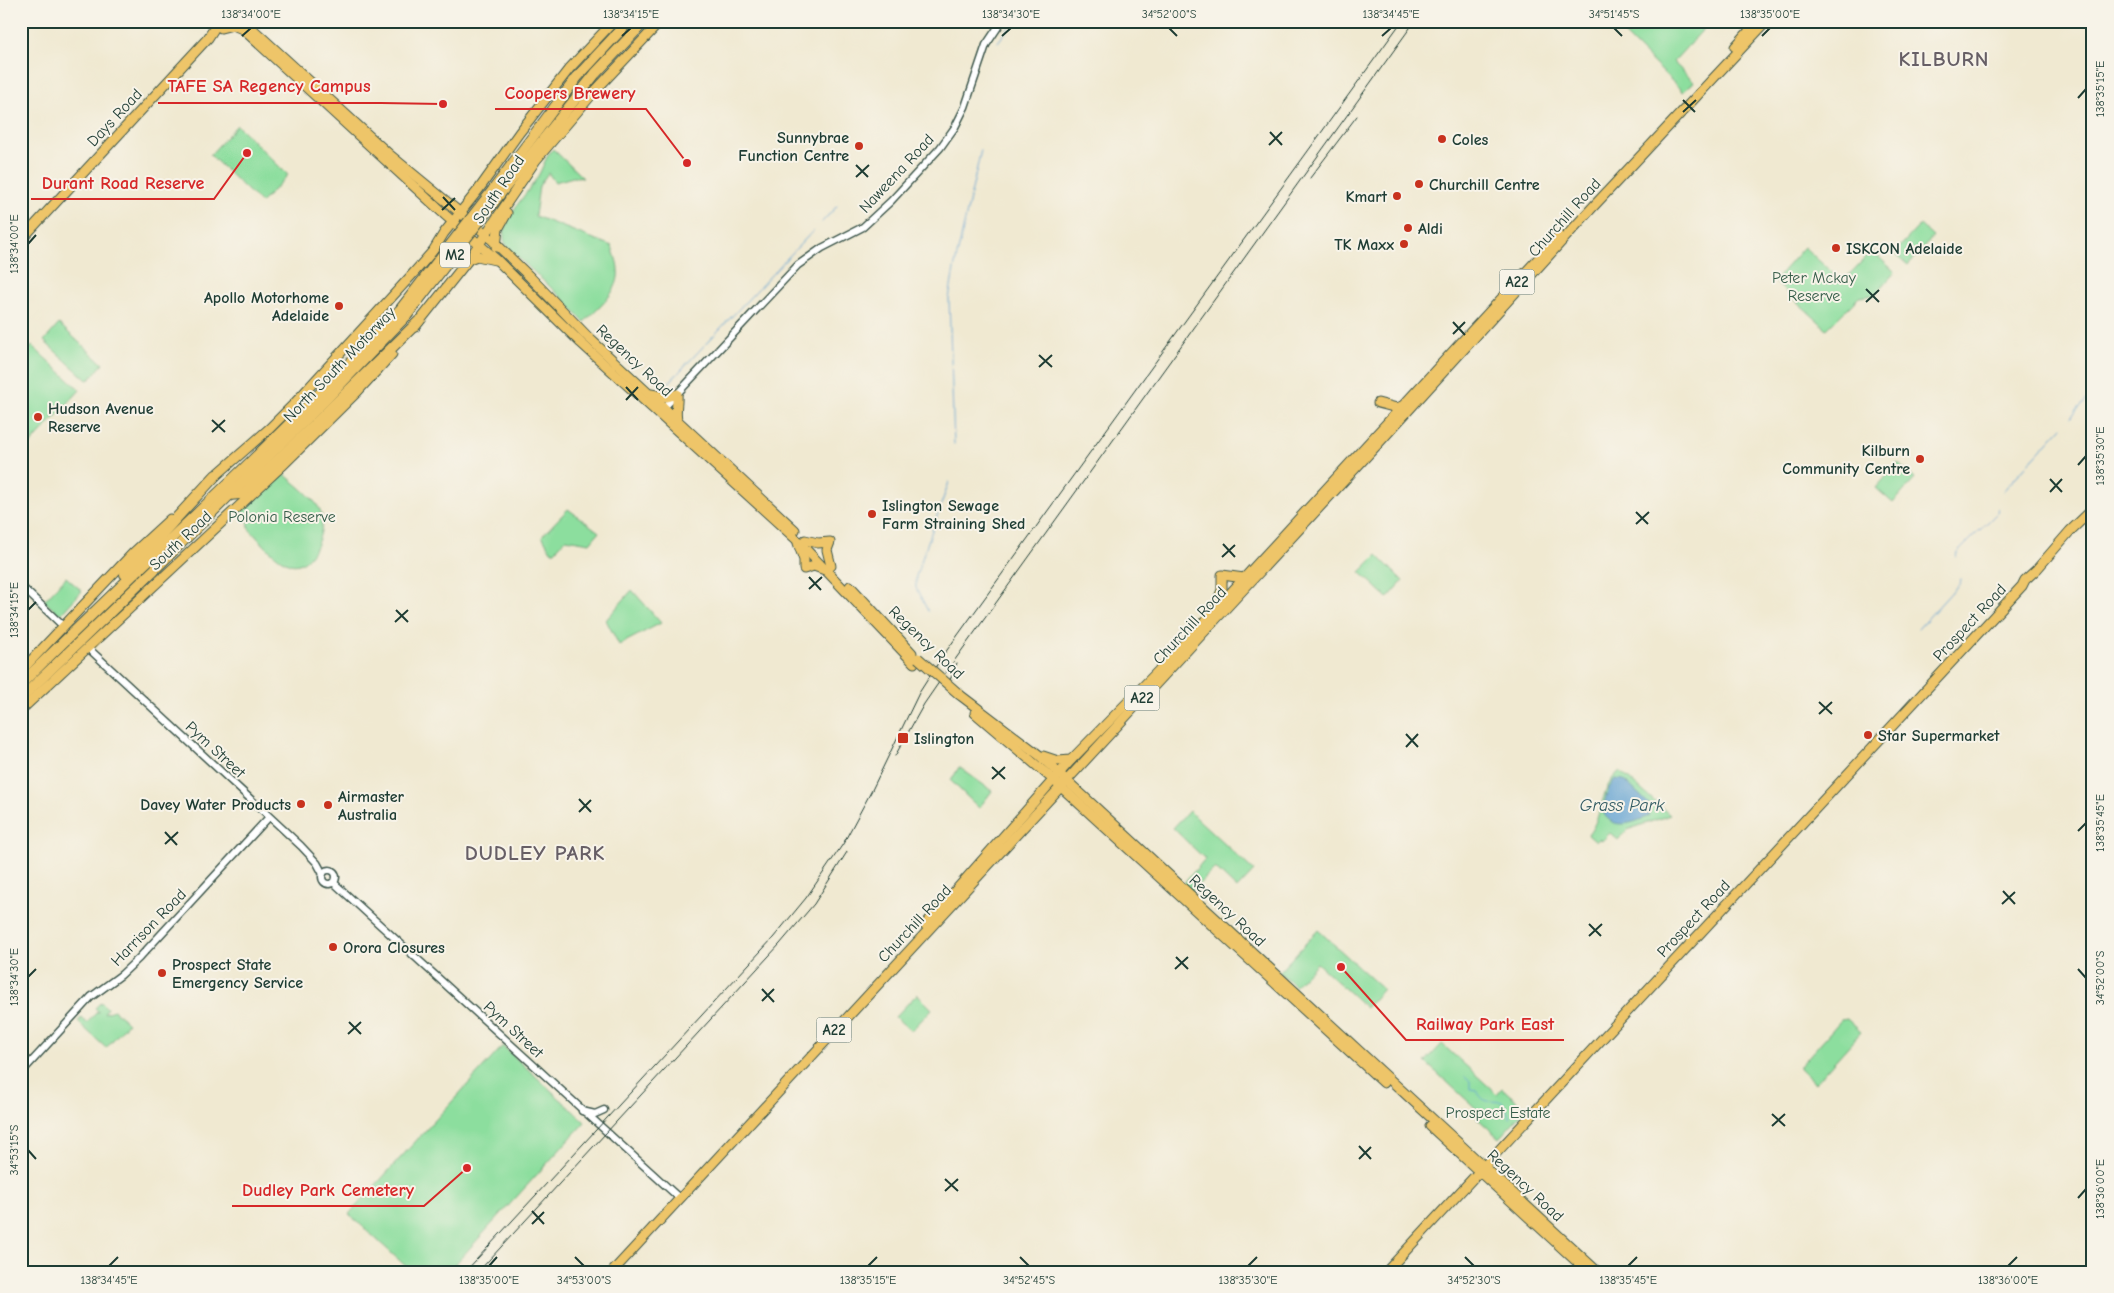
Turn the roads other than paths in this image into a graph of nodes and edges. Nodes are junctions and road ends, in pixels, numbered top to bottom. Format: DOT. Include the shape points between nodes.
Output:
graph roads {
  1 [pos="234,21"];
  2 [pos="614,21"];
  3 [pos="629,21"];
  4 [pos="645,21"];
  5 [pos="661,21"];
  6 [pos="1002,21"];
  7 [pos="1758,21"];
  8 [pos="1767,21"];
  9 [pos="222,23"];
  10 [pos="244,25"];
  11 [pos="1697,96"];
  12 [pos="1680,105"];
  13 [pos="536,160"];
  14 [pos="436,192"];
  15 [pos="496,192"];
  16 [pos="472,197"];
  17 [pos="460,212"];
  18 [pos="444,214"];
  19 [pos="453,222"];
  20 [pos="444,233"];
  21 [pos="486,234"];
  22 [pos="21,240"];
  23 [pos="479,244"];
  24 [pos="496,247"];
  25 [pos="469,259"];
  26 [pos="498,261"];
  27 [pos="404,312"];
  28 [pos="419,321"];
  29 [pos="580,330"];
  30 [pos="581,342"];
  31 [pos="649,393"];
  32 [pos="677,394"];
  33 [pos="1378,403"];
  34 [pos="1403,406"];
  35 [pos="661,410"];
  36 [pos="677,419"];
  37 [pos="694,440"];
  38 [pos="216,475"];
  39 [pos="229,496"];
  40 [pos="2093,509"];
  41 [pos="801,540"];
  42 [pos="830,569"];
  43 [pos="1244,578"];
  44 [pos="21,586"];
  45 [pos="102,605"];
  46 [pos="1214,610"];
  47 [pos="64,626"];
  48 [pos="87,647"];
  49 [pos="21,671"];
  50 [pos="21,684"];
  51 [pos="958,697"];
  52 [pos="21,698"];
  53 [pos="21,710"];
  54 [pos="1039,755"];
  55 [pos="1071,760"];
  56 [pos="1044,772"];
  57 [pos="1060,780"];
  58 [pos="1040,795"];
  59 [pos="270,817"];
  60 [pos="842,1018"];
  61 [pos="21,1073"];
  62 [pos="581,1110"];
  63 [pos="604,1110"];
  64 [pos="1467,1160"];
  65 [pos="1481,1168"];
  66 [pos="1467,1184"];
  67 [pos="1494,1184"];
  68 [pos="676,1199"];
  69 [pos="1591,1270"];
  70 [pos="606,1272"];
  71 [pos="612,1272"];
  72 [pos="1386,1272"];
  73 [pos="1598,1272"];
  1 -- 10 [label="main road, Regency Road"];
  2 -- 16 [label="main road, South Road" via="569,69"];
  3 -- 15 [label="highway, North South Motorway / M2" via="578,76"];
  4 -- 15 [label="highway, North South Motorway / M2" via="595,74"];
  5 -- 13 [label="main road, South Road"];
  6 -- 32 [label="street, Naweena Road" via="986,45 965,107 940,148 863,227 822,248 798,265"];
  7 -- 12 [label="main road, Churchill Road / A22"];
  8 -- 11 [label="main road, Churchill Road / A22"];
  9 -- 10 [label="main road"];
  9 -- 22 [label="main road, Days Road"];
  10 -- 14 [label="main road, Regency Road"];
  10 -- 18 [label="main road, Regency Road"];
  11 -- 12 [label="main road"];
  11 -- 57 [label="main road, Churchill Road / A22" via="1377,445"];
  12 -- 34 [label="main road, Churchill Road / A22"];
  13 -- 21 [label="main road, South Road"];
  13 -- 24 [label="main road" via="498,229"];
  14 -- 16 [label="main road" via="465,205"];
  14 -- 17 [label="main road, Regency Road"];
  15 -- 27 [label="highway, North South Motorway / M2, bridge"];
  16 -- 17 [label="main road, South Road"];
  17 -- 19 [label="main road, South Road"];
  17 -- 21 [label="main road, Regency Road"];
  18 -- 19 [label="main road, Regency Road"];
  18 -- 20 [label="main road"];
  19 -- 20 [label="main road, South Road"];
  19 -- 23 [label="main road, Regency Road"];
  20 -- 38 [label="main road, South Road" via="433,251 292,406"];
  21 -- 23 [label="main road, South Road"];
  21 -- 24 [label="main road, Regency Road"];
  23 -- 25 [label="main road, South Road"];
  23 -- 26 [label="main road, Regency Road"];
  24 -- 29 [label="main road, Regency Road" via="530,277"];
  25 -- 26 [label="main road" via="477,256"];
  25 -- 28 [label="main road, South Road"];
  26 -- 30 [label="main road, Regency Road"];
  27 -- 39 [label="highway, North South Motorway / M2"];
  27 -- 45 [label="highway, North South Motorway / M2"];
  28 -- 39 [label="highway" via="276,462 240,494"];
  28 -- 48 [label="main road, South Road" via="410,335 306,442"];
  29 -- 30 [label="main road"];
  29 -- 31 [label="main road, Regency Road"];
  30 -- 35 [label="main road, Regency Road"];
  31 -- 32 [label="main road" via="661,397"];
  31 -- 35 [label="main road, Regency Road"];
  32 -- 35 [label="street, Naweena Road"];
  32 -- 36 [label="main road"];
  33 -- 34 [label="main road" via="1397,408"];
  34 -- 43 [label="main road, Churchill Road / A22"];
  35 -- 36 [label="main road, Regency Road"];
  35 -- 37 [label="main road, Regency Road"];
  36 -- 37 [label="main road, Regency Road"];
  37 -- 41 [label="main road, Regency Road"];
  38 -- 45 [label="highway" via="113,587"];
  38 -- 47 [label="main road, South Road"];
  39 -- 52 [label="highway, North South Motorway / M2"];
  40 -- 65 [label="main road, Prospect Road"];
  41 -- 42 [label="main road, Regency Road"];
  41 -- 42 [label="main road" via="804,569 814,566"];
  41 -- 42 [label="main road" via="830,542 827,550"];
  42 -- 51 [label="main road, Regency Road" via="916,661"];
  43 -- 46 [label="main road, Churchill Road / A22"];
  43 -- 46 [label="main road" via="1222,575 1222,590"];
  44 -- 47 [label="street"];
  45 -- 50 [label="highway, North South Motorway / M2"];
  46 -- 55 [label="main road, Churchill Road / A22"];
  47 -- 49 [label="main road, South Road"];
  48 -- 53 [label="main road, South Road"];
  48 -- 59 [label="street, Pym Street"];
  51 -- 54 [label="main road, Regency Road"];
  51 -- 56 [label="main road, Regency Road"];
  54 -- 55 [label="main road" via="1058,761"];
  54 -- 57 [label="main road, Regency Road"];
  55 -- 57 [label="main road, Churchill Road / A22"];
  56 -- 57 [label="main road, Regency Road"];
  56 -- 58 [label="main road"];
  57 -- 58 [label="main road, Churchill Road / A22"];
  57 -- 60 [label="main road, Churchill Road / A22"];
  57 -- 64 [label="main road, Regency Road"];
  57 -- 65 [label="main road, Regency Road"];
  58 -- 60 [label="main road, Churchill Road / A22"];
  59 -- 61 [label="street, Harrison Road" via="139,958 91,997"];
  59 -- 62 [label="street, Pym Street" via="312,857 325,883 333,882"];
  60 -- 68 [label="main road, Churchill Road / A22"];
  60 -- 68 [label="main road, Churchill Road / A22"];
  62 -- 63 [label="street" via="596,1114"];
  62 -- 68 [label="street, Pym Street"];
  64 -- 65 [label="main road, Regency Road"];
  64 -- 66 [label="main road"];
  65 -- 66 [label="main road, Prospect Road"];
  65 -- 67 [label="main road, Regency Road"];
  65 -- 69 [label="main road, Regency Road"];
  66 -- 67 [label="main road" via="1481,1180"];
  66 -- 72 [label="main road, Prospect Road"];
  67 -- 69 [label="main road, Regency Road"];
  68 -- 70 [label="main road, Churchill Road / A22"];
  68 -- 71 [label="main road, Churchill Road / A22"];
  69 -- 73 [label="main road, Regency Road"];
}
